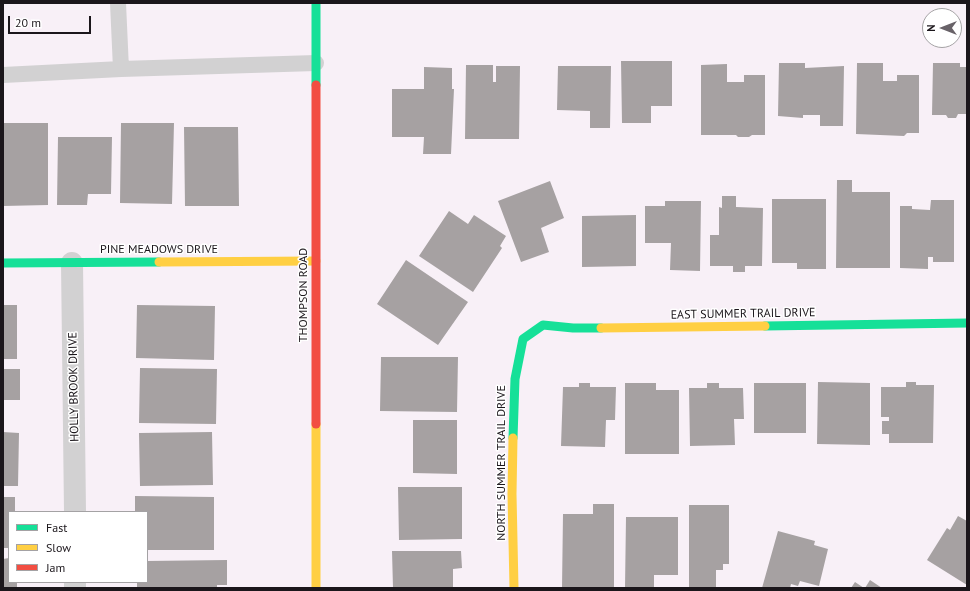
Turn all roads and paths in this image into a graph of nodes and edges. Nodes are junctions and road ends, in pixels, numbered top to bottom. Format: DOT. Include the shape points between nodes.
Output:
graph roads {
  1 [pos="118,3"];
  2 [pos="316,3"];
  3 [pos="316,63"];
  4 [pos="121,69"];
  5 [pos="3,75"];
  6 [pos="316,261"];
  7 [pos="3,263"];
  8 [pos="72,263"];
  9 [pos="967,323"];
  10 [pos="523,339"];
  11 [pos="75,511"];
  12 [pos="316,588"];
  13 [pos="514,588"];
  1 -- 4 [label="lane"];
  2 -- 3 [label="street, THOMPSON ROAD"];
  3 -- 4 [label="lane"];
  3 -- 6 [label="street, THOMPSON ROAD"];
  4 -- 5 [label="lane"];
  6 -- 8 [label="street, PINE MEADOWS DRIVE"];
  6 -- 12 [label="street, THOMPSON ROAD"];
  7 -- 8 [label="street, PINE MEADOWS DRIVE"];
  8 -- 11 [label="street, HOLLY BROOK DRIVE"];
  9 -- 10 [label="street, EAST SUMMER TRAIL DRIVE" via="573,328 543,325"];
  10 -- 13 [label="street, NORTH SUMMER TRAIL DRIVE" via="515,379 512,494"];
}
